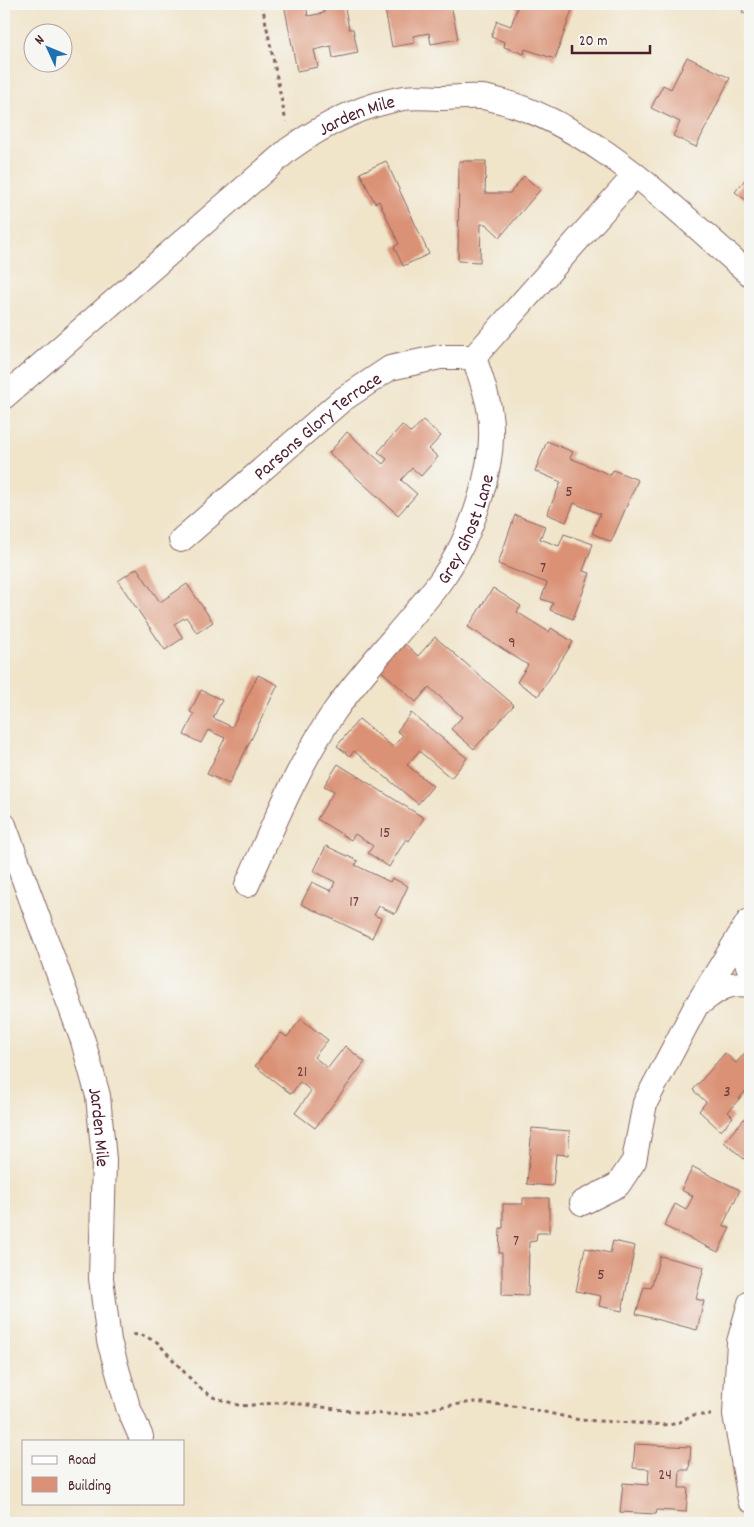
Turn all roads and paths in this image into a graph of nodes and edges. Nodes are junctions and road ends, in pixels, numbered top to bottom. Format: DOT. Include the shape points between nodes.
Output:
graph roads {
  1 [pos="262,4"];
  2 [pos="291,147"];
  3 [pos="635,176"];
  4 [pos="750,274"];
  5 [pos="474,357"];
  6 [pos="4,397"];
  7 [pos="181,540"];
  8 [pos="4,825"];
  9 [pos="247,885"];
  10 [pos="749,920"];
  11 [pos="750,971"];
  12 [pos="750,985"];
  13 [pos="695,1008"];
  14 [pos="582,1203"];
  15 [pos="750,1303"];
  16 [pos="109,1342"];
  17 [pos="734,1414"];
  18 [pos="141,1437"];
  19 [pos="750,1500"];
  1 -- 2 [label="path"];
  2 -- 3 [label="street, Jarden Mile" via="327,123 370,106 406,98 487,98 532,112 585,138"];
  2 -- 6 [label="street, Jarden Mile"];
  3 -- 4 [label="street, Jarden Mile"];
  3 -- 5 [label="street"];
  5 -- 7 [label="street, Parsons Glory Terrace" via="440,357 390,368 342,400"];
  5 -- 9 [label="street, Grey Ghost Lane" via="489,407 492,438 488,476 469,529 440,582 365,670 333,714 290,788"];
  8 -- 16 [label="street, Jarden Mile" via="83,1041 98,1096 104,1160 101,1278"];
  10 -- 11 [label="street" via="744,954"];
  10 -- 13 [label="street"];
  12 -- 13 [label="street" via="736,983 718,988"];
  13 -- 14 [label="street" via="645,1103 634,1161 618,1185"];
  15 -- 17 [label="street" via="739,1342"];
  16 -- 17 [label="path" via="140,1334 157,1342 197,1386 213,1397 241,1406 287,1402 364,1413 409,1415 474,1402 522,1407 580,1420 669,1425 692,1415"];
  16 -- 18 [label="street, Jarden Mile" via="128,1408"];
  17 -- 19 [label="street"];
}
